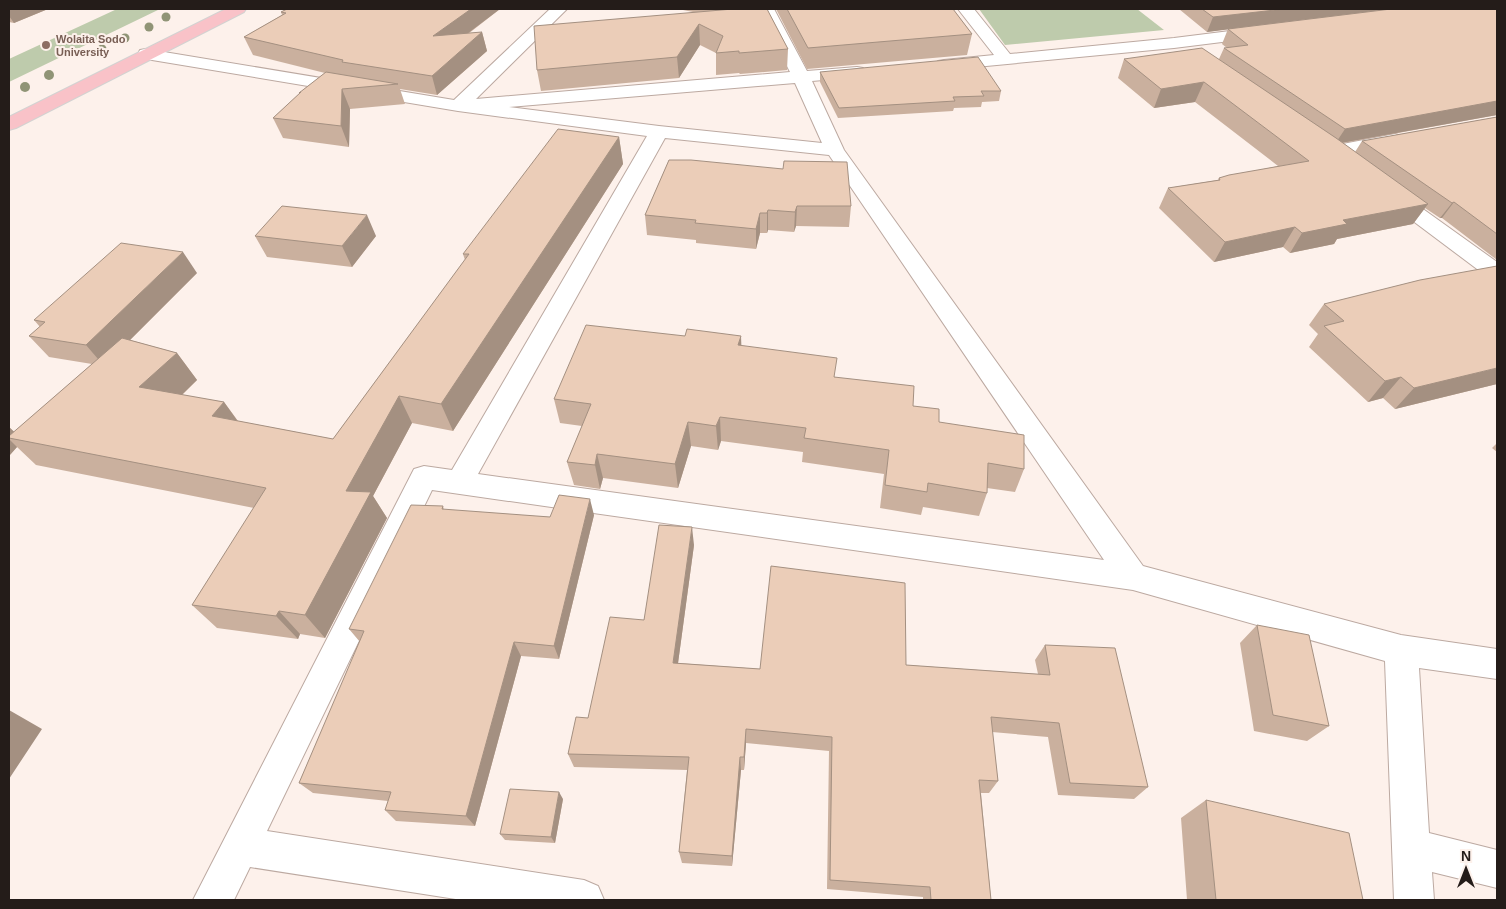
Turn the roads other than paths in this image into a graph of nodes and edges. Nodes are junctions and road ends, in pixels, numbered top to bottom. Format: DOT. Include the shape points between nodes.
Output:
graph roads {
  1 [pos="238,9"];
  2 [pos="559,9"];
  3 [pos="766,9"];
  4 [pos="966,9"];
  5 [pos="1282,29"];
  6 [pos="1174,43"];
  7 [pos="146,54"];
  8 [pos="1006,59"];
  9 [pos="1198,59"];
  10 [pos="928,66"];
  11 [pos="869,71"];
  12 [pos="801,77"];
  13 [pos="458,106"];
  14 [pos="9,124"];
  15 [pos="659,132"];
  16 [pos="1410,138"];
  17 [pos="835,150"];
  18 [pos="1497,273"];
  19 [pos="459,483"];
  20 [pos="1133,577"];
  21 [pos="1401,650"];
  22 [pos="1497,664"];
  23 [pos="240,846"];
  24 [pos="1411,848"];
  25 [pos="1497,869"];
  26 [pos="213,900"];
  27 [pos="584,900"];
  28 [pos="1414,900"];
  1 -- 7 [label="highway"];
  2 -- 13 [label="street"];
  3 -- 12 [label="street"];
  4 -- 8 [label="street"];
  5 -- 6 [label="street"];
  6 -- 8 [label="street"];
  6 -- 9 [label="street"];
  7 -- 13 [label="street"];
  7 -- 14 [label="highway"];
  8 -- 10 [label="street"];
  11 -- 12 [label="street"];
  12 -- 13 [label="street"];
  12 -- 17 [label="street"];
  13 -- 15 [label="street"];
  15 -- 17 [label="street"];
  15 -- 19 [label="street"];
  16 -- 18 [label="street" via="1324,146"];
  17 -- 20 [label="street"];
  19 -- 20 [label="street"];
  19 -- 23 [label="street" via="424,477"];
  20 -- 21 [label="street"];
  21 -- 22 [label="street"];
  21 -- 24 [label="street"];
  23 -- 26 [label="street"];
  23 -- 27 [label="street"];
  24 -- 25 [label="street"];
  24 -- 28 [label="street"];
}
